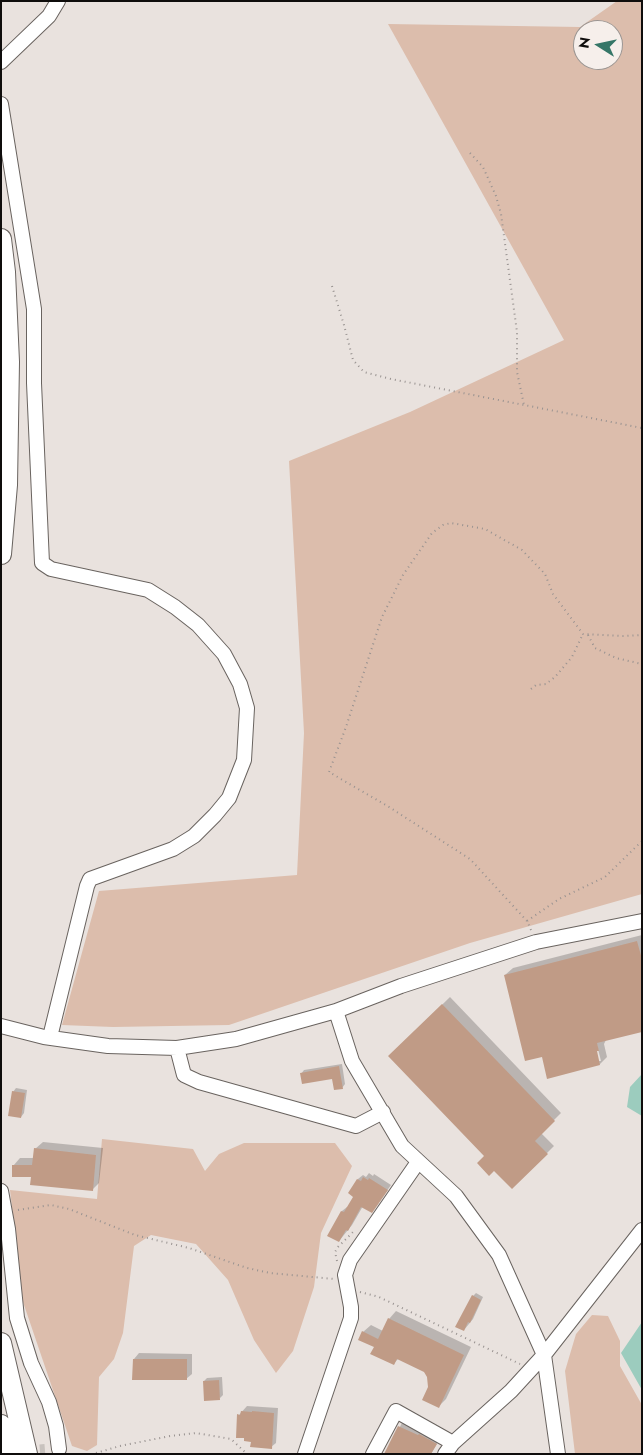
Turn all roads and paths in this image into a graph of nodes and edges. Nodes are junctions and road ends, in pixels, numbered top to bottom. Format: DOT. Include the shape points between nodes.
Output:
graph roads {
  1 [pos="58,1"];
  2 [pos="1,62"];
  3 [pos="1,104"];
  4 [pos="470,153"];
  5 [pos="1,239"];
  6 [pos="332,286"];
  7 [pos="524,405"];
  8 [pos="642,428"];
  9 [pos="1,554"];
  10 [pos="583,634"];
  11 [pos="588,635"];
  12 [pos="642,635"];
  13 [pos="642,664"];
  14 [pos="531,689"];
  15 [pos="642,841"];
  16 [pos="527,921"];
  17 [pos="642,921"];
  18 [pos="536,942"];
  19 [pos="336,1011"];
  20 [pos="1,1026"];
  21 [pos="50,1038"];
  22 [pos="178,1048"];
  23 [pos="383,1112"];
  24 [pos="418,1162"];
  25 [pos="1,1190"];
  26 [pos="5,1212"];
  27 [pos="642,1230"];
  28 [pos="347,1284"];
  29 [pos="1,1343"];
  30 [pos="544,1355"];
  31 [pos="531,1370"];
  32 [pos="1,1425"];
  33 [pos="449,1448"];
  34 [pos="61,1451"];
  35 [pos="36,1452"];
  36 [pos="96,1452"];
  37 [pos="8,1454"];
  38 [pos="247,1454"];
  39 [pos="305,1454"];
  40 [pos="373,1454"];
  41 [pos="558,1454"];
  1 -- 2 [label="street" via="49,16"];
  3 -- 21 [label="street" via="34,309 34,402 42,563 51,569 148,590 175,607 224,654 240,684 246,708 244,760 229,798 215,815 194,836 173,849 90,879"];
  4 -- 7 [label="path" via="483,168 501,214 517,332 517,372"];
  5 -- 9 [label="highway" via="9,362 7,485"];
  6 -- 7 [label="path" via="353,360 364,372"];
  7 -- 8 [label="path"];
  10 -- 11 [label="path"];
  10 -- 14 [label="path" via="572,657 555,677"];
  10 -- 16 [label="path" via="553,594 545,574 522,550 485,529 443,525 432,534 404,575 382,617 329,772 470,859"];
  11 -- 12 [label="path"];
  11 -- 13 [label="path" via="595,648 616,658"];
  15 -- 16 [label="path" via="605,877 559,899"];
  16 -- 18 [label="path"];
  17 -- 18 [label="street"];
  18 -- 19 [label="street"];
  19 -- 22 [label="street" via="236,1039"];
  19 -- 23 [label="street" via="352,1060"];
  20 -- 21 [label="street"];
  21 -- 22 [label="street" via="108,1046"];
  22 -- 23 [label="street" via="184,1075 199,1082 356,1126"];
  23 -- 24 [label="street" via="402,1146"];
  24 -- 28 [label="street" via="350,1260 345,1275"];
  24 -- 30 [label="street" via="456,1196 499,1255"];
  25 -- 26 [label="street"];
  26 -- 28 [label="path" via="51,1205 135,1235 188,1248 247,1268"];
  26 -- 34 [label="street" via="16,1318 49,1402"];
  27 -- 30 [label="street"];
  28 -- 31 [label="path"];
  28 -- 39 [label="street" via="351,1318"];
  29 -- 35 [label="highway"];
  30 -- 31 [label="street"];
  30 -- 41 [label="street"];
  31 -- 33 [label="street"];
  32 -- 37 [label="highway"];
  33 -- 40 [label="street" via="396,1411"];
  34 -- 35 [label="street"];
  36 -- 38 [label="path" via="145,1440 196,1433 231,1439"];
}
